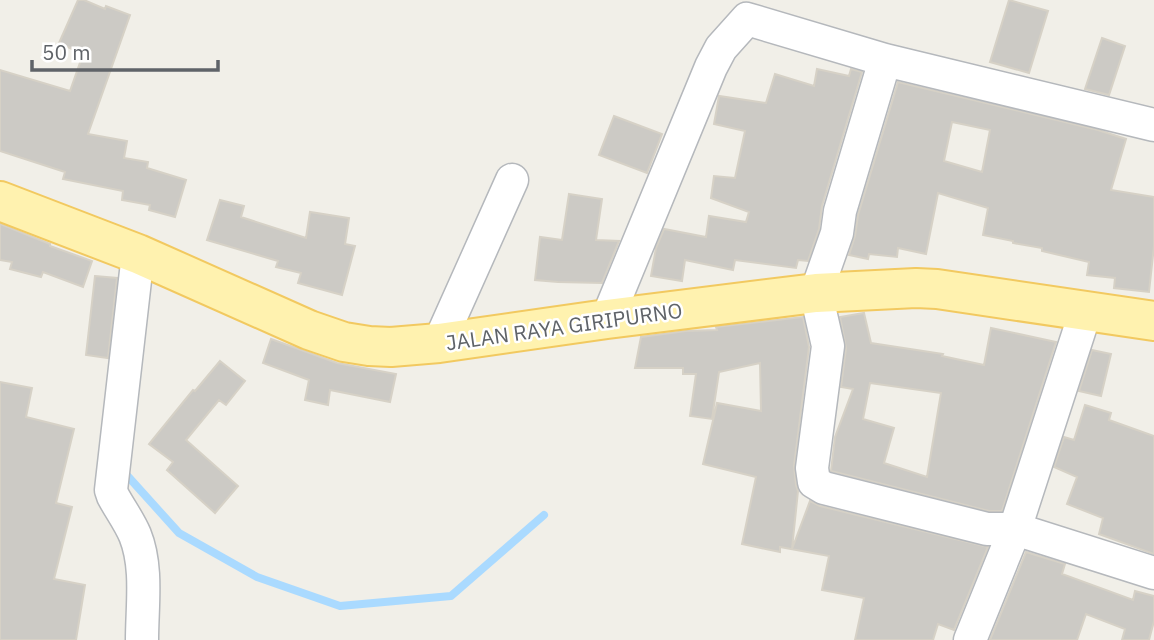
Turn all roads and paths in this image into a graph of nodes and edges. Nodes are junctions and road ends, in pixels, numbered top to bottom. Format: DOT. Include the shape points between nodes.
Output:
graph roads {
  1 [pos="886,60"];
  2 [pos="1154,125"];
  3 [pos="512,180"];
  4 [pos="0,201"];
  5 [pos="138,254"];
  6 [pos="816,293"];
  7 [pos="1086,310"];
  8 [pos="607,319"];
  9 [pos="1154,321"];
  10 [pos="439,343"];
  11 [pos="1015,529"];
  12 [pos="1154,573"];
  13 [pos="142,640"];
  14 [pos="970,640"];
  1 -- 2 [label="street"];
  1 -- 6 [label="street"];
  1 -- 8 [label="street" via="747,19 711,67"];
  3 -- 10 [label="street"];
  4 -- 5 [label="main road, JALAN RAYA GIRIPURNO"];
  5 -- 10 [label="main road, JALAN RAYA GIRIPURNO" via="326,337 369,346"];
  5 -- 13 [label="street" via="111,490 141,551"];
  6 -- 7 [label="main road, JALAN RAYA GIRIPURNO" via="937,289"];
  6 -- 8 [label="main road, JALAN RAYA GIRIPURNO"];
  6 -- 11 [label="street" via="827,353 814,482 987,529"];
  7 -- 9 [label="main road, JALAN RAYA GIRIPURNO"];
  7 -- 11 [label="street"];
  8 -- 10 [label="main road, JALAN RAYA GIRIPURNO"];
  11 -- 12 [label="street"];
  11 -- 14 [label="street"];
}
